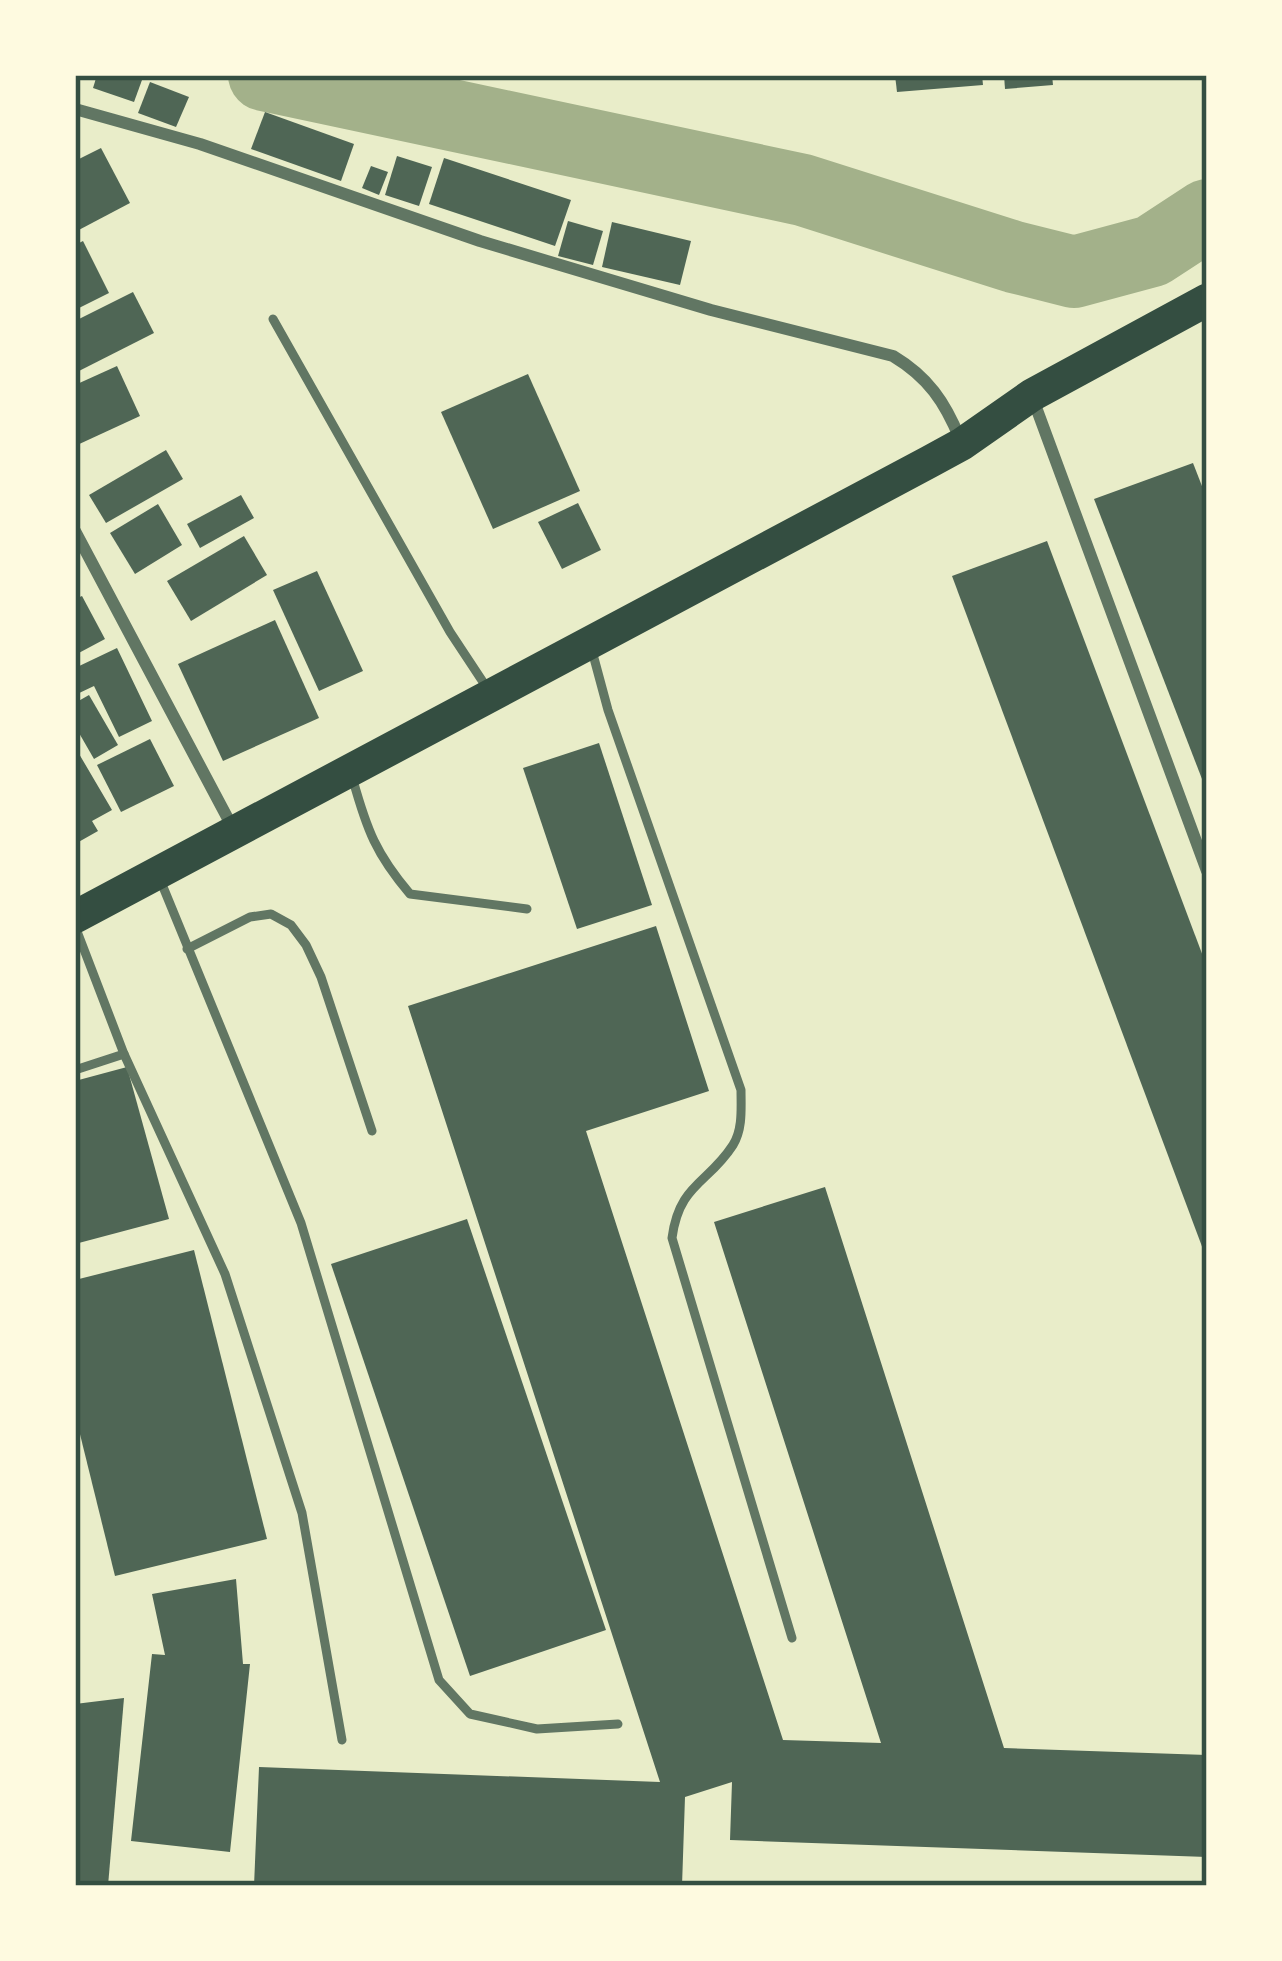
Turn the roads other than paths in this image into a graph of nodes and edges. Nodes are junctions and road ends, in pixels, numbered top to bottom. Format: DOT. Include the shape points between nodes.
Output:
graph roads {
  1 [pos="75,110"];
  2 [pos="1207,301"];
  3 [pos="273,320"];
  4 [pos="1032,395"];
  5 [pos="962,444"];
  6 [pos="75,531"];
  7 [pos="590,642"];
  8 [pos="492,695"];
  9 [pos="350,769"];
  10 [pos="235,832"];
  11 [pos="1207,871"];
  12 [pos="157,872"];
  13 [pos="526,909"];
  14 [pos="75,917"];
  15 [pos="75,926"];
  16 [pos="187,950"];
  17 [pos="124,1054"];
  18 [pos="75,1070"];
  19 [pos="372,1131"];
  20 [pos="792,1639"];
  21 [pos="618,1724"];
  22 [pos="342,1740"];
  1 -- 5 [label="street" via="200,144 480,241 893,356 933,387"];
  2 -- 4 [label="highway"];
  3 -- 8 [label="lane"];
  4 -- 5 [label="highway"];
  4 -- 11 [label="street"];
  5 -- 7 [label="highway"];
  6 -- 10 [label="street"];
  7 -- 8 [label="highway"];
  7 -- 20 [label="lane" via="741,1090 733,1145 686,1196 672,1238"];
  8 -- 9 [label="highway"];
  9 -- 10 [label="highway"];
  9 -- 13 [label="lane" via="367,830 410,894"];
  10 -- 12 [label="highway"];
  12 -- 14 [label="highway"];
  12 -- 16 [label="lane"];
  15 -- 17 [label="lane"];
  16 -- 19 [label="lane" via="250,917 271,914 291,925 321,977"];
  16 -- 21 [label="lane" via="301,1222 440,1679 470,1714 537,1729"];
  17 -- 18 [label="lane"];
  17 -- 22 [label="lane" via="225,1274 302,1513"];
}
